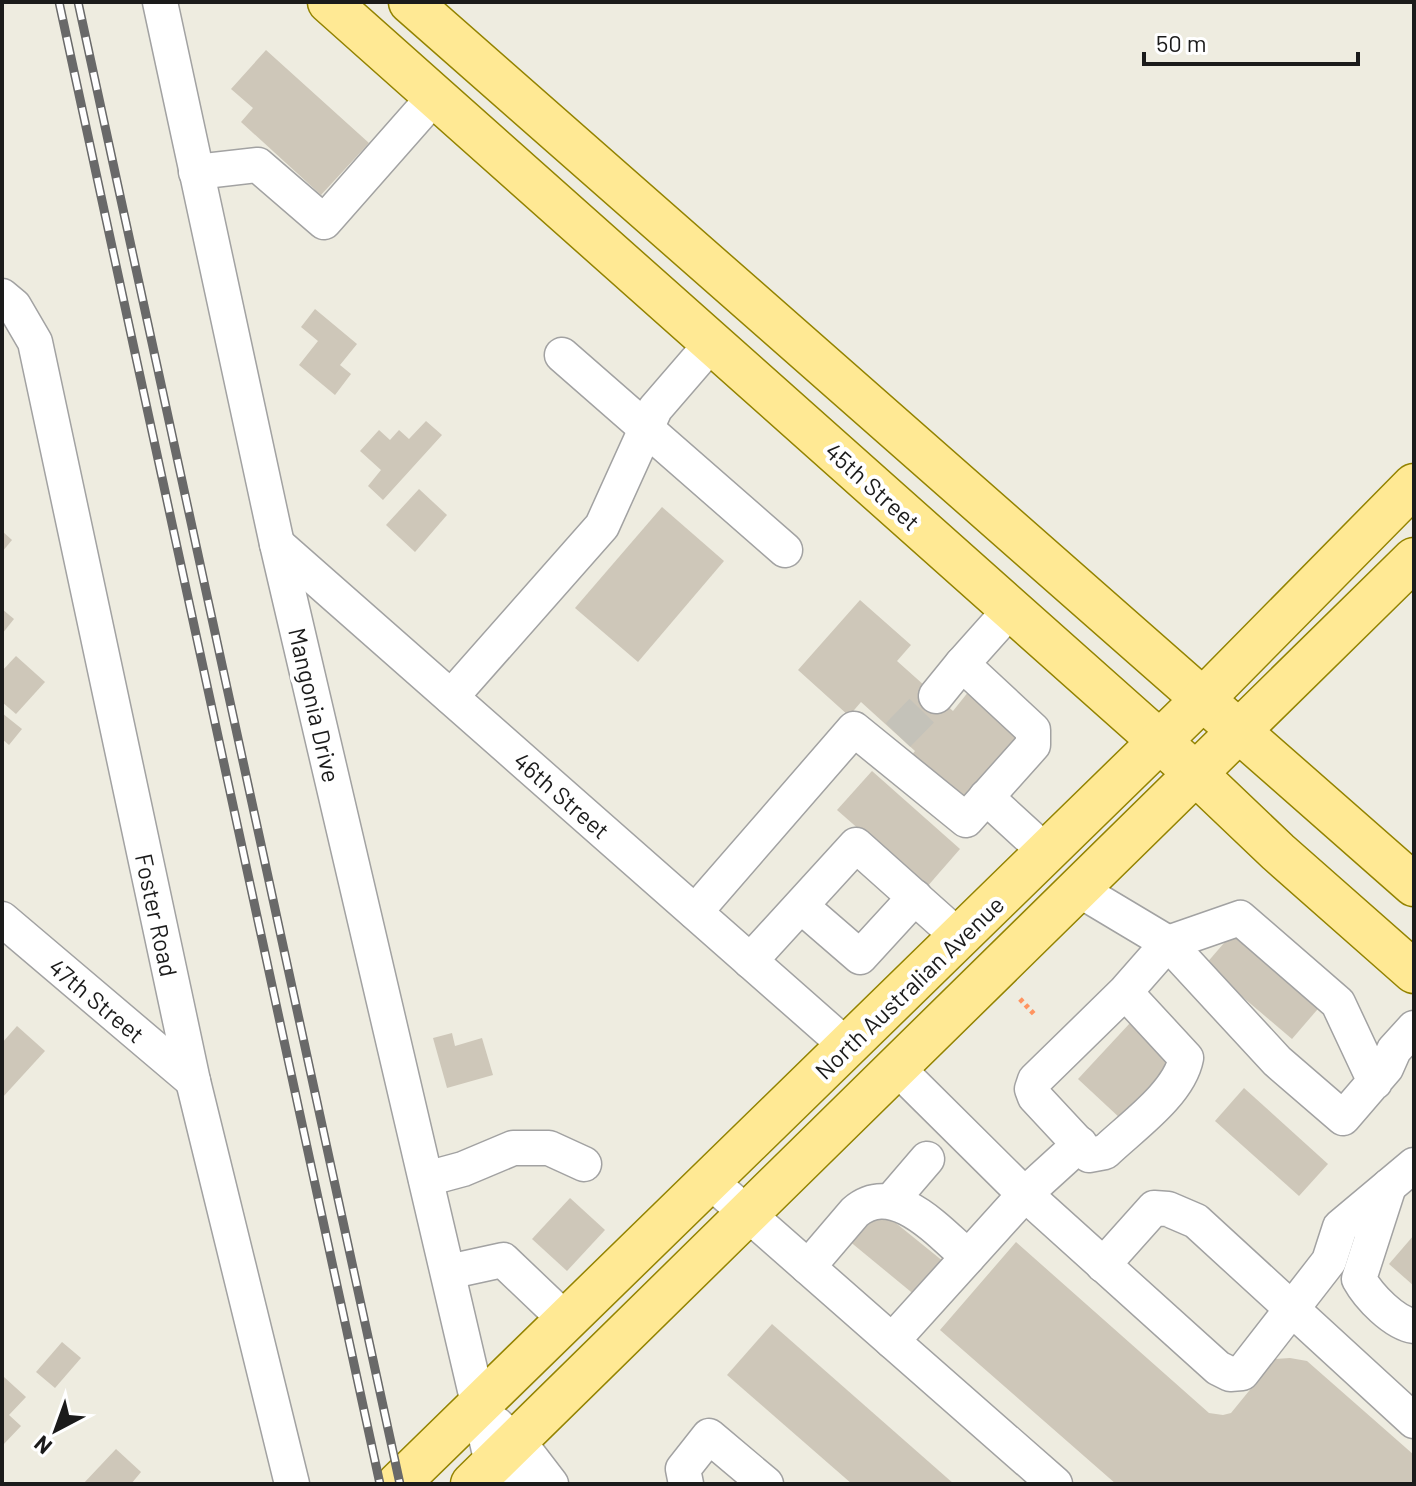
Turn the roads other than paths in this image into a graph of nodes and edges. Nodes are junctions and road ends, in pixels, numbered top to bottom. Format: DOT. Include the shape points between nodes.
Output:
graph roads {
  1 [pos="160,2"];
  2 [pos="329,2"];
  3 [pos="410,2"];
  4 [pos="435,96"];
  5 [pos="196,172"];
  6 [pos="2,296"];
  7 [pos="712,343"];
  8 [pos="562,355"];
  9 [pos="646,429"];
  10 [pos="1414,485"];
  11 [pos="277,544"];
  12 [pos="785,550"];
  13 [pos="1414,559"];
  14 [pos="1011,609"];
  15 [pos="962,664"];
  16 [pos="936,696"];
  17 [pos="451,697"];
  18 [pos="1202,700"];
  19 [pos="1237,731"];
  20 [pos="1159,741"];
  21 [pos="1194,772"];
  22 [pos="986,797"];
  23 [pos="1046,852"];
  24 [pos="1414,885"];
  25 [pos="1076,888"];
  26 [pos="915,897"];
  27 [pos="801,906"];
  28 [pos="695,912"];
  29 [pos="2,919"];
  30 [pos="959,937"];
  31 [pos="1168,943"];
  32 [pos="750,961"];
  33 [pos="1414,972"];
  34 [pos="1125,992"];
  35 [pos="1414,1028"];
  36 [pos="848,1047"];
  37 [pos="895,1066"];
  38 [pos="193,1081"];
  39 [pos="1375,1082"];
  40 [pos="1080,1144"];
  41 [pos="927,1159"];
  42 [pos="584,1164"];
  43 [pos="1402,1175"];
  44 [pos="426,1179"];
  45 [pos="710,1181"];
  46 [pos="1025,1194"];
  47 [pos="891,1201"];
  48 [pos="746,1214"];
  49 [pos="968,1257"];
  50 [pos="1103,1265"];
  51 [pos="808,1267"];
  52 [pos="448,1272"];
  53 [pos="1293,1312"];
  54 [pos="567,1321"];
  55 [pos="1414,1326"];
  56 [pos="892,1341"];
  57 [pos="479,1406"];
  58 [pos="1414,1421"];
  59 [pos="499,1468"];
  60 [pos="292,1484"];
  61 [pos="398,1484"];
  62 [pos="551,1484"];
  63 [pos="686,1484"];
  64 [pos="766,1484"];
  65 [pos="1055,1484"];
  1 -- 5 [label="street, Mangonia Drive"];
  2 -- 4 [label="main road, 45th Street"];
  3 -- 18 [label="main road"];
  4 -- 5 [label="street" via="324,222 258,165"];
  4 -- 7 [label="main road, 45th Street"];
  5 -- 11 [label="street, Mangonia Drive"];
  6 -- 38 [label="street, Foster Road" via="35,342"];
  7 -- 9 [label="street" via="655,409"];
  7 -- 14 [label="main road, 45th Street"];
  8 -- 9 [label="street"];
  9 -- 12 [label="street"];
  9 -- 17 [label="street" via="602,526"];
  10 -- 18 [label="main road, North Australian Avenue"];
  11 -- 17 [label="street, 46th Street"];
  11 -- 44 [label="street, Mangonia Drive"];
  13 -- 19 [label="main road, North Australian Avenue"];
  14 -- 15 [label="street"];
  14 -- 20 [label="main road, 45th Street"];
  15 -- 16 [label="street"];
  15 -- 22 [label="street" via="1033,730 1033,745"];
  17 -- 28 [label="street, 46th Street"];
  18 -- 19 [label="main road"];
  18 -- 20 [label="main road, North Australian Avenue"];
  19 -- 21 [label="main road, North Australian Avenue"];
  19 -- 24 [label="main road"];
  20 -- 21 [label="main road, 45th Street"];
  20 -- 23 [label="main road, North Australian Avenue"];
  21 -- 25 [label="main road, North Australian Avenue"];
  21 -- 33 [label="main road, 45th Street"];
  22 -- 23 [label="street"];
  22 -- 28 [label="street" via="966,820 891,744 854,729"];
  23 -- 30 [label="main road, North Australian Avenue"];
  25 -- 31 [label="street"];
  25 -- 37 [label="main road, North Australian Avenue"];
  26 -- 27 [label="street" via="860,957"];
  26 -- 27 [label="street" via="856,845"];
  26 -- 30 [label="street"];
  27 -- 32 [label="street"];
  28 -- 32 [label="street, 46th Street"];
  29 -- 38 [label="street, 47th Street"];
  30 -- 36 [label="main road, North Australian Avenue"];
  31 -- 34 [label="street"];
  31 -- 39 [label="street" via="1240,918 1338,1003"];
  31 -- 39 [label="street" via="1277,1061 1343,1118"];
  32 -- 36 [label="street, 46th Street"];
  34 -- 40 [label="street" via="1035,1080 1032,1089"];
  34 -- 40 [label="street" via="1186,1058 1183,1072 1105,1152 1089,1155"];
  35 -- 39 [label="street"];
  36 -- 45 [label="main road, North Australian Avenue"];
  37 -- 46 [label="street"];
  37 -- 48 [label="main road, North Australian Avenue"];
  38 -- 60 [label="street, Foster Road"];
  40 -- 46 [label="street"];
  41 -- 47 [label="street"];
  42 -- 44 [label="street" via="549,1148 513,1148"];
  43 -- 53 [label="street" via="1340,1227 1329,1261"];
  43 -- 55 [label="street" via="1359,1279 1401,1322"];
  44 -- 52 [label="street, Mangonia Drive"];
  45 -- 48 [label="street"];
  45 -- 54 [label="main road, North Australian Avenue"];
  46 -- 49 [label="street"];
  46 -- 50 [label="street"];
  47 -- 49 [label="street"];
  47 -- 51 [label="street" via="862,1205"];
  48 -- 51 [label="street"];
  48 -- 59 [label="main road, North Australian Avenue"];
  49 -- 56 [label="street"];
  50 -- 53 [label="street" via="1154,1208 1168,1209 1196,1221"];
  50 -- 53 [label="street" via="1230,1374 1242,1373"];
  51 -- 56 [label="street"];
  52 -- 54 [label="street" via="503,1260"];
  52 -- 57 [label="street, Mangonia Drive"];
  53 -- 58 [label="street"];
  54 -- 57 [label="main road, North Australian Avenue"];
  56 -- 65 [label="street"];
  57 -- 59 [label="street"];
  57 -- 61 [label="main road, North Australian Avenue"];
  59 -- 62 [label="street" via="528,1454"];
  63 -- 64 [label="street" via="683,1469 709,1436"];
}
